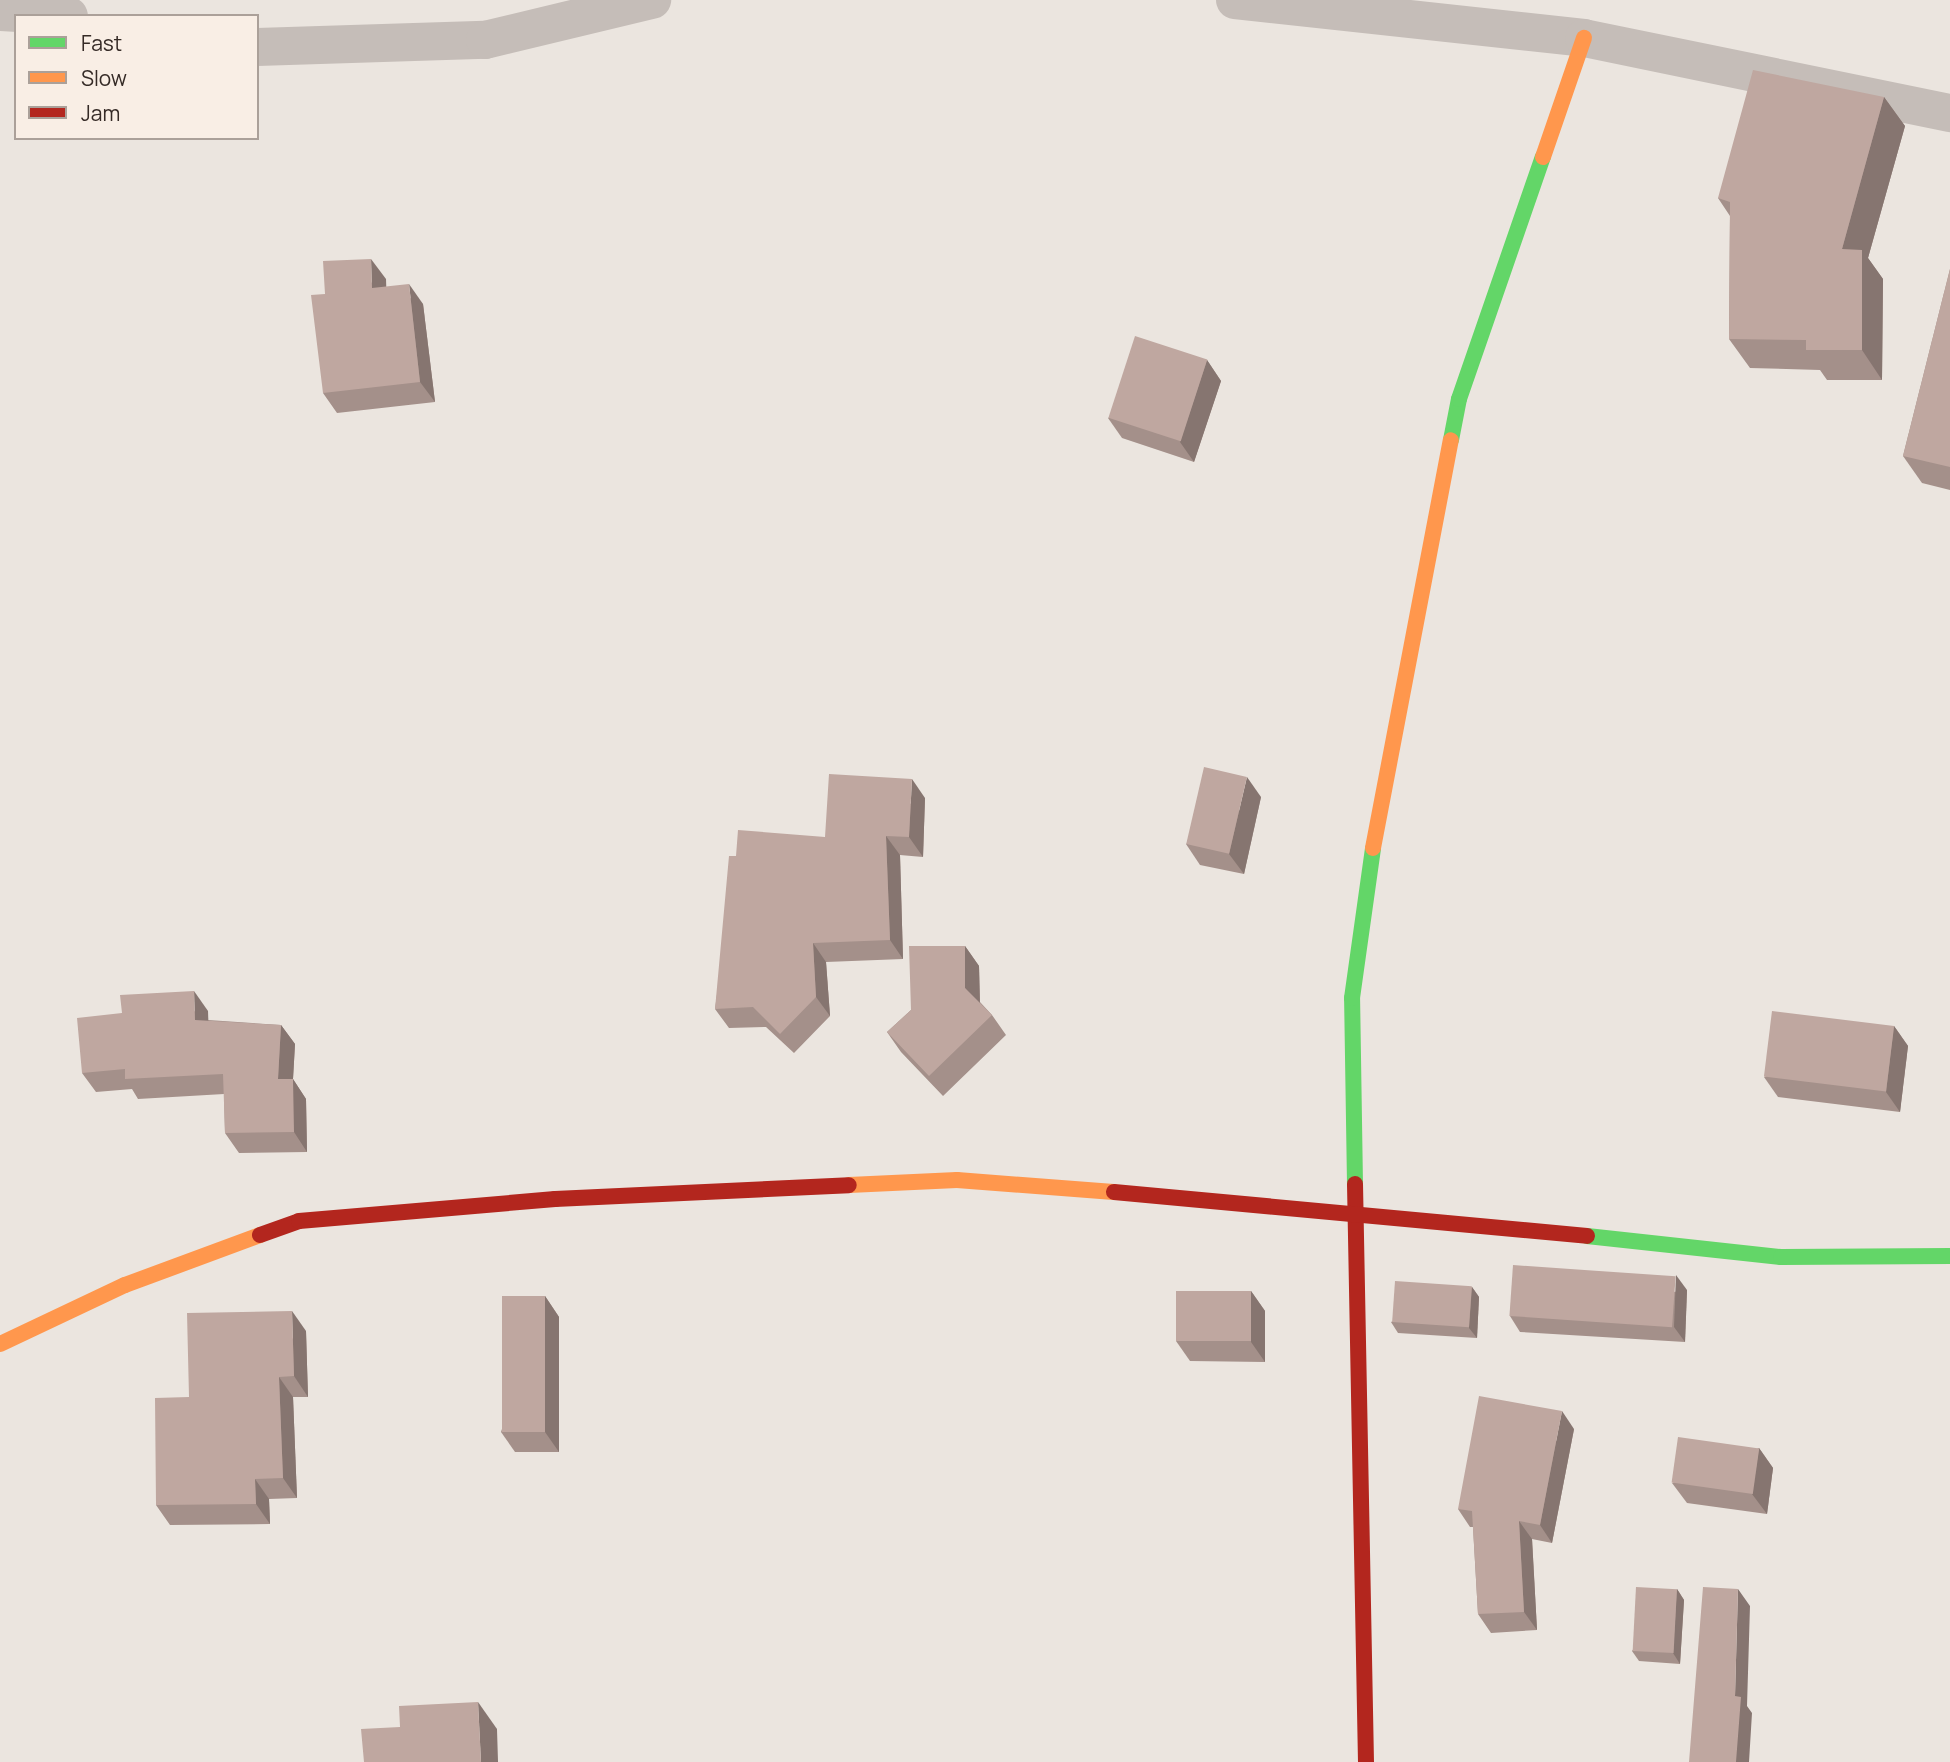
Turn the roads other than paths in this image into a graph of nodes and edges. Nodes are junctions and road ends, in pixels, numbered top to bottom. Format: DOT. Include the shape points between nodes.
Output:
graph roads {
  1 [pos="43,0"];
  2 [pos="652,0"];
  3 [pos="1235,0"];
  4 [pos="0,12"];
  5 [pos="45,14"];
  6 [pos="66,14"];
  7 [pos="1584,38"];
  8 [pos="259,47"];
  9 [pos="1950,113"];
  10 [pos="1355,1211"];
  11 [pos="1950,1256"];
  12 [pos="0,1344"];
  13 [pos="1366,1762"];
  1 -- 6 [label="street"];
  2 -- 8 [label="street" via="485,40"];
  3 -- 7 [label="street"];
  4 -- 5 [label="street"];
  7 -- 9 [label="street"];
  7 -- 10 [label="street" via="1459,399 1361,909 1352,998"];
  10 -- 11 [label="street" via="1781,1257"];
  10 -- 12 [label="street" via="957,1181 394,1210 299,1222 227,1245"];
  10 -- 13 [label="street"];
}
